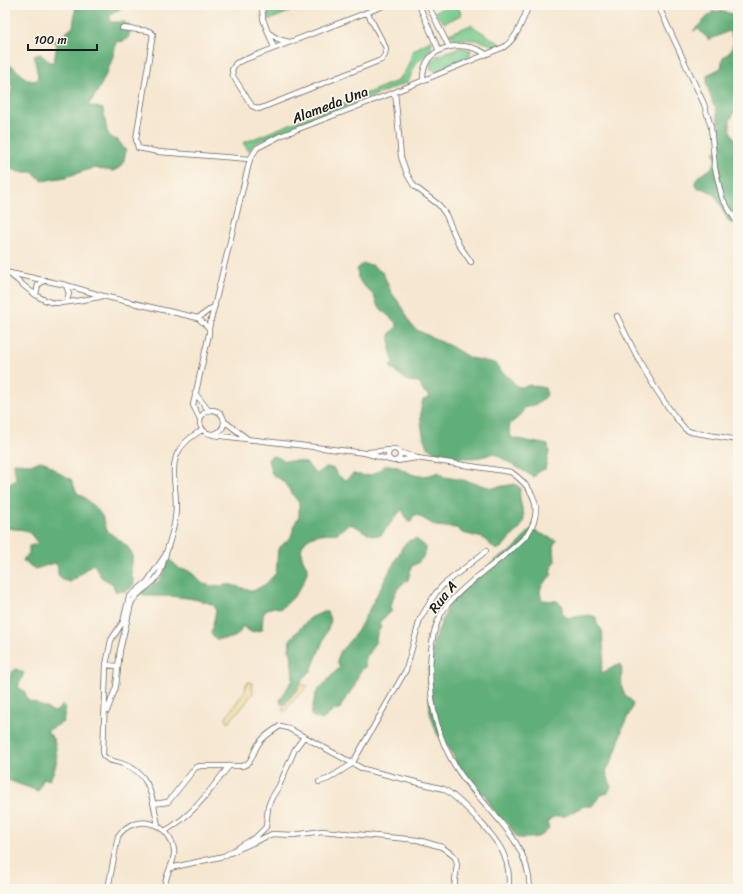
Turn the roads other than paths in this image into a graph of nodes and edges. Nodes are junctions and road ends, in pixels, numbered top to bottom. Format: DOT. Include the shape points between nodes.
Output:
graph roads {
  1 [pos="262,5"];
  2 [pos="386,5"];
  3 [pos="419,5"];
  4 [pos="428,5"];
  5 [pos="528,5"];
  6 [pos="658,5"];
  7 [pos="367,12"];
  8 [pos="436,20"];
  9 [pos="427,24"];
  10 [pos="122,28"];
  11 [pos="269,33"];
  12 [pos="444,36"];
  13 [pos="434,39"];
  14 [pos="290,42"];
  15 [pos="449,47"];
  16 [pos="274,48"];
  17 [pos="439,51"];
  18 [pos="486,54"];
  19 [pos="423,79"];
  20 [pos="395,92"];
  21 [pos="250,159"];
  22 [pos="738,224"];
  23 [pos="471,262"];
  24 [pos="7,273"];
  25 [pos="45,280"];
  26 [pos="66,285"];
  27 [pos="36,294"];
  28 [pos="103,296"];
  29 [pos="66,302"];
  30 [pos="215,306"];
  31 [pos="617,316"];
  32 [pos="198,318"];
  33 [pos="209,328"];
  34 [pos="195,393"];
  35 [pos="209,410"];
  36 [pos="200,419"];
  37 [pos="224,421"];
  38 [pos="202,430"];
  39 [pos="213,435"];
  40 [pos="249,440"];
  41 [pos="738,440"];
  42 [pos="390,450"];
  43 [pos="400,452"];
  44 [pos="366,453"];
  45 [pos="417,458"];
  46 [pos="390,460"];
  47 [pos="396,461"];
  48 [pos="486,551"];
  49 [pos="164,557"];
  50 [pos="106,665"];
  51 [pos="118,666"];
  52 [pos="105,714"];
  53 [pos="304,737"];
  54 [pos="352,764"];
  55 [pos="230,766"];
  56 [pos="319,782"];
  57 [pos="153,804"];
  58 [pos="158,826"];
  59 [pos="266,827"];
  60 [pos="164,831"];
  61 [pos="272,834"];
  62 [pos="230,854"];
  63 [pos="170,868"];
  64 [pos="108,889"];
  65 [pos="165,889"];
  66 [pos="454,889"];
  67 [pos="509,889"];
  68 [pos="530,889"];
  1 -- 11 [label="street" via="263,19"];
  2 -- 7 [label="street"];
  3 -- 9 [label="street"];
  4 -- 8 [label="street"];
  5 -- 18 [label="street, Alameda Una" via="518,32 511,42"];
  6 -- 22 [label="street" via="704,104 711,127 715,168 722,198"];
  7 -- 14 [label="street"];
  7 -- 16 [label="street" via="386,48 386,55 381,60 259,108 252,106 233,76 233,68 236,63"];
  8 -- 9 [label="street"];
  8 -- 12 [label="street"];
  9 -- 13 [label="street"];
  10 -- 21 [label="street" via="149,31 153,34 136,139 138,148"];
  11 -- 14 [label="street"];
  11 -- 16 [label="street"];
  12 -- 13 [label="street" via="438,41"];
  12 -- 15 [label="street"];
  13 -- 17 [label="street"];
  14 -- 16 [label="street"];
  15 -- 17 [label="street"];
  15 -- 18 [label="street" via="466,46 479,49"];
  17 -- 19 [label="street" via="430,58 423,69"];
  18 -- 19 [label="street, Alameda Una"];
  19 -- 20 [label="street, Alameda Una"];
  20 -- 21 [label="street, Alameda Una" via="280,136 257,148"];
  20 -- 23 [label="street" via="401,157 407,174 414,186 439,205 459,245"];
  21 -- 30 [label="street"];
  24 -- 25 [label="street"];
  24 -- 27 [label="street"];
  25 -- 26 [label="street"];
  25 -- 27 [label="street" via="38,285"];
  26 -- 28 [label="street"];
  26 -- 29 [label="street" via="69,294"];
  27 -- 29 [label="street" via="48,301"];
  28 -- 29 [label="street"];
  28 -- 32 [label="street"];
  30 -- 32 [label="street"];
  30 -- 33 [label="street"];
  31 -- 41 [label="street" via="643,369 685,429"];
  32 -- 33 [label="street"];
  33 -- 34 [label="street"];
  34 -- 35 [label="street"];
  34 -- 36 [label="street" via="193,405"];
  35 -- 36 [label="street"];
  35 -- 37 [label="street" via="217,412"];
  36 -- 38 [label="street"];
  37 -- 39 [label="street" via="222,428"];
  37 -- 40 [label="street"];
  38 -- 39 [label="street"];
  38 -- 49 [label="street" via="189,438 179,449 175,460 175,520"];
  39 -- 40 [label="street, Rua A"];
  40 -- 44 [label="street, Rua A"];
  42 -- 43 [label="street, Rua A" via="396,449"];
  42 -- 44 [label="street, Rua A"];
  42 -- 46 [label="street"];
  43 -- 45 [label="street, Rua A"];
  43 -- 47 [label="street"];
  44 -- 46 [label="street, Rua A"];
  45 -- 47 [label="street, Rua A"];
  45 -- 68 [label="street, Rua A" via="512,472 533,492 536,505 533,526 527,536 464,587 444,609 435,627 431,644 430,692 438,732 447,753 460,773 518,844 530,878"];
  46 -- 47 [label="street, Rua A"];
  48 -- 54 [label="street" via="443,585 427,605 417,629 406,670"];
  49 -- 50 [label="street" via="147,582 129,597 123,622 111,640"];
  49 -- 51 [label="street" via="158,577 133,599"];
  50 -- 51 [label="street"];
  50 -- 52 [label="street"];
  51 -- 52 [label="street" via="116,687"];
  52 -- 57 [label="street" via="104,755 108,760 131,768 148,781"];
  53 -- 54 [label="street"];
  53 -- 55 [label="street" via="280,726 256,746 251,761 242,766"];
  53 -- 59 [label="street" via="295,749 271,799"];
  54 -- 56 [label="street"];
  54 -- 67 [label="street" via="444,789 456,796 504,854 509,873"];
  55 -- 57 [label="street" via="196,768 168,802"];
  55 -- 60 [label="street" via="183,820"];
  57 -- 58 [label="street"];
  58 -- 60 [label="street"];
  58 -- 64 [label="street" via="145,822 122,830 118,836"];
  59 -- 61 [label="street"];
  59 -- 62 [label="street"];
  60 -- 63 [label="street" via="174,849"];
  61 -- 62 [label="street"];
  61 -- 66 [label="street" via="294,835 322,831 431,843 442,847 454,857 457,864"];
  62 -- 63 [label="street"];
  63 -- 65 [label="street" via="164,882"];
}
